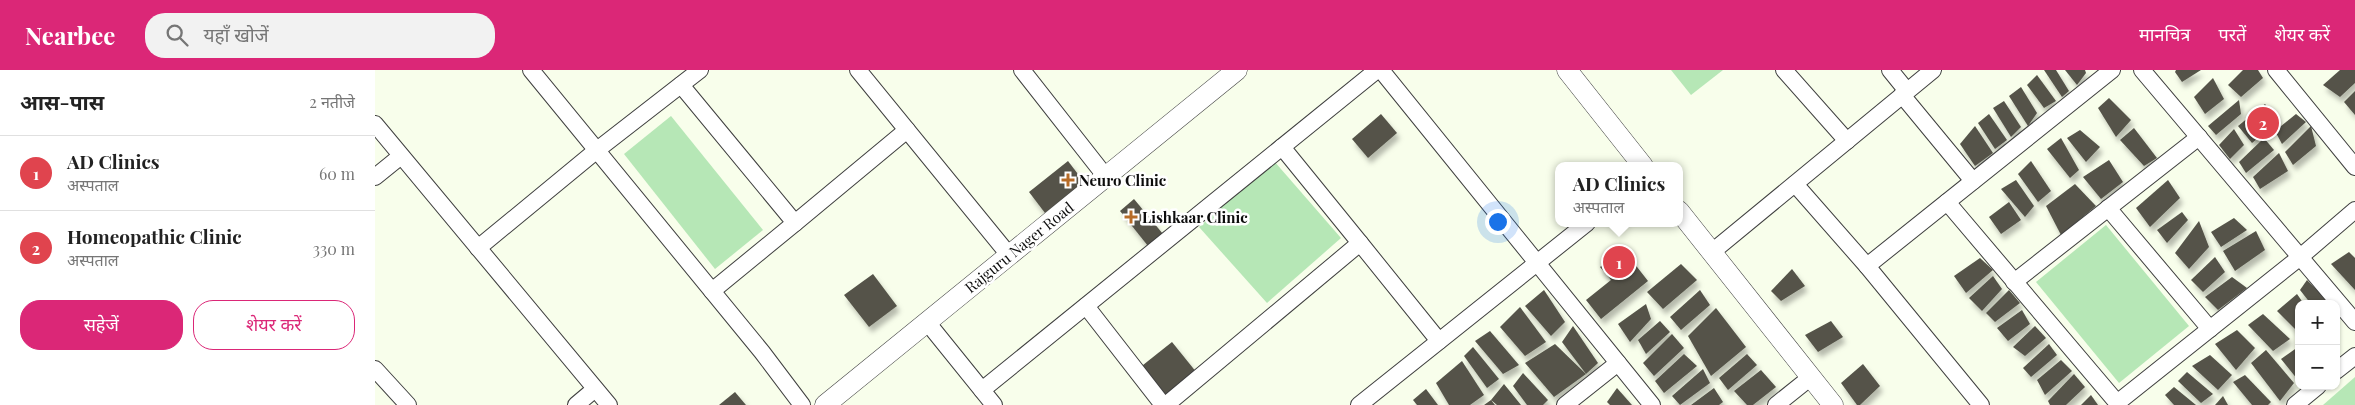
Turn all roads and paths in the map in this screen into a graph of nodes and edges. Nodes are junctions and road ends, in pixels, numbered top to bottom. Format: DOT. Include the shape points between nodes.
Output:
graph roads {
  1 [pos="531,70"];
  2 [pos="700,70"];
  3 [pos="858,70"];
  4 [pos="1022,70"];
  5 [pos="1237,70"];
  6 [pos="1377,70"];
  7 [pos="1381,70"];
  8 [pos="1567,70"];
  9 [pos="1784,70"];
  10 [pos="1890,70"];
  11 [pos="1933,70"];
  12 [pos="2112,70"];
  13 [pos="2142,70"];
  14 [pos="2276,70"];
  15 [pos="681,85"];
  16 [pos="1905,93"];
  17 [pos="375,124"];
  18 [pos="907,130"];
  19 [pos="2199,137"];
  20 [pos="1847,141"];
  21 [pos="1282,147"];
  22 [pos="597,150"];
  23 [pos="401,156"];
  24 [pos="1640,162"];
  25 [pos="2355,167"];
  26 [pos="375,177"];
  27 [pos="1106,177"];
  28 [pos="1973,181"];
  29 [pos="1795,184"];
  30 [pos="1947,202"];
  31 [pos="2108,208"];
  32 [pos="2355,210"];
  33 [pos="1683,216"];
  34 [pos="795,223"];
  35 [pos="1582,227"];
  36 [pos="1360,243"];
  37 [pos="478,248"];
  38 [pos="1712,252"];
  39 [pos="1009,255"];
  40 [pos="2299,258"];
  41 [pos="1537,262"];
  42 [pos="1867,266"];
  43 [pos="2015,282"];
  44 [pos="712,291"];
  45 [pos="1085,306"];
  46 [pos="927,322"];
  47 [pos="2355,322"];
  48 [pos="2210,329"];
  49 [pos="1439,340"];
  50 [pos="2355,356"];
  51 [pos="1618,363"];
  52 [pos="2340,368"];
  53 [pos="375,369"];
  54 [pos="1811,377"];
  55 [pos="595,389"];
  56 [pos="982,390"];
  57 [pos="2313,390"];
  58 [pos="2118,404"];
  59 [pos="408,405"];
  60 [pos="576,405"];
  61 [pos="609,405"];
  62 [pos="802,405"];
  63 [pos="825,405"];
  64 [pos="994,405"];
  65 [pos="1164,405"];
  66 [pos="1359,405"];
  67 [pos="1565,405"];
  68 [pos="1652,405"];
  69 [pos="1776,405"];
  70 [pos="1833,405"];
  71 [pos="1981,405"];
  72 [pos="2295,405"];
  1 -- 22 [label="street"];
  2 -- 15 [label="street"];
  3 -- 18 [label="street"];
  4 -- 27 [label="street"];
  5 -- 27 [label="street, Rajguru Nager Road"];
  6 -- 21 [label="street"];
  7 -- 41 [label="street"];
  8 -- 24 [label="street"];
  9 -- 20 [label="street"];
  10 -- 16 [label="street"];
  11 -- 16 [label="street"];
  12 -- 28 [label="street"];
  13 -- 19 [label="street"];
  14 -- 25 [label="street"];
  15 -- 22 [label="street"];
  15 -- 34 [label="street"];
  16 -- 20 [label="street"];
  16 -- 28 [label="street"];
  17 -- 23 [label="street"];
  18 -- 34 [label="street"];
  18 -- 39 [label="street"];
  19 -- 31 [label="street"];
  19 -- 40 [label="street"];
  20 -- 29 [label="street"];
  21 -- 36 [label="street"];
  21 -- 45 [label="street"];
  22 -- 37 [label="street"];
  22 -- 44 [label="street"];
  23 -- 26 [label="street"];
  23 -- 37 [label="street"];
  27 -- 39 [label="street, Rajguru Nager Road"];
  28 -- 30 [label="street"];
  29 -- 38 [label="street"];
  29 -- 42 [label="street"];
  30 -- 42 [label="street"];
  30 -- 43 [label="street"];
  31 -- 43 [label="street"];
  31 -- 48 [label="street"];
  32 -- 40 [label="street"];
  33 -- 38 [label="street"];
  34 -- 44 [label="street"];
  35 -- 41 [label="street"];
  36 -- 49 [label="street"];
  36 -- 65 [label="street"];
  37 -- 55 [label="street"];
  38 -- 54 [label="street"];
  39 -- 46 [label="street, Rajguru Nager Road"];
  40 -- 47 [label="street"];
  40 -- 48 [label="street"];
  41 -- 49 [label="street"];
  41 -- 51 [label="street"];
  42 -- 71 [label="street"];
  43 -- 58 [label="street"];
  44 -- 62 [label="street"];
  45 -- 56 [label="street"];
  45 -- 65 [label="street"];
  46 -- 56 [label="street"];
  46 -- 63 [label="street, Rajguru Nager Road"];
  48 -- 58 [label="street"];
  49 -- 66 [label="street"];
  50 -- 52 [label="street"];
  51 -- 67 [label="street"];
  51 -- 68 [label="street"];
  53 -- 59 [label="street"];
  54 -- 69 [label="street"];
  54 -- 70 [label="street"];
  55 -- 60 [label="street"];
  55 -- 61 [label="street"];
  56 -- 64 [label="street"];
  57 -- 72 [label="street"];
}
